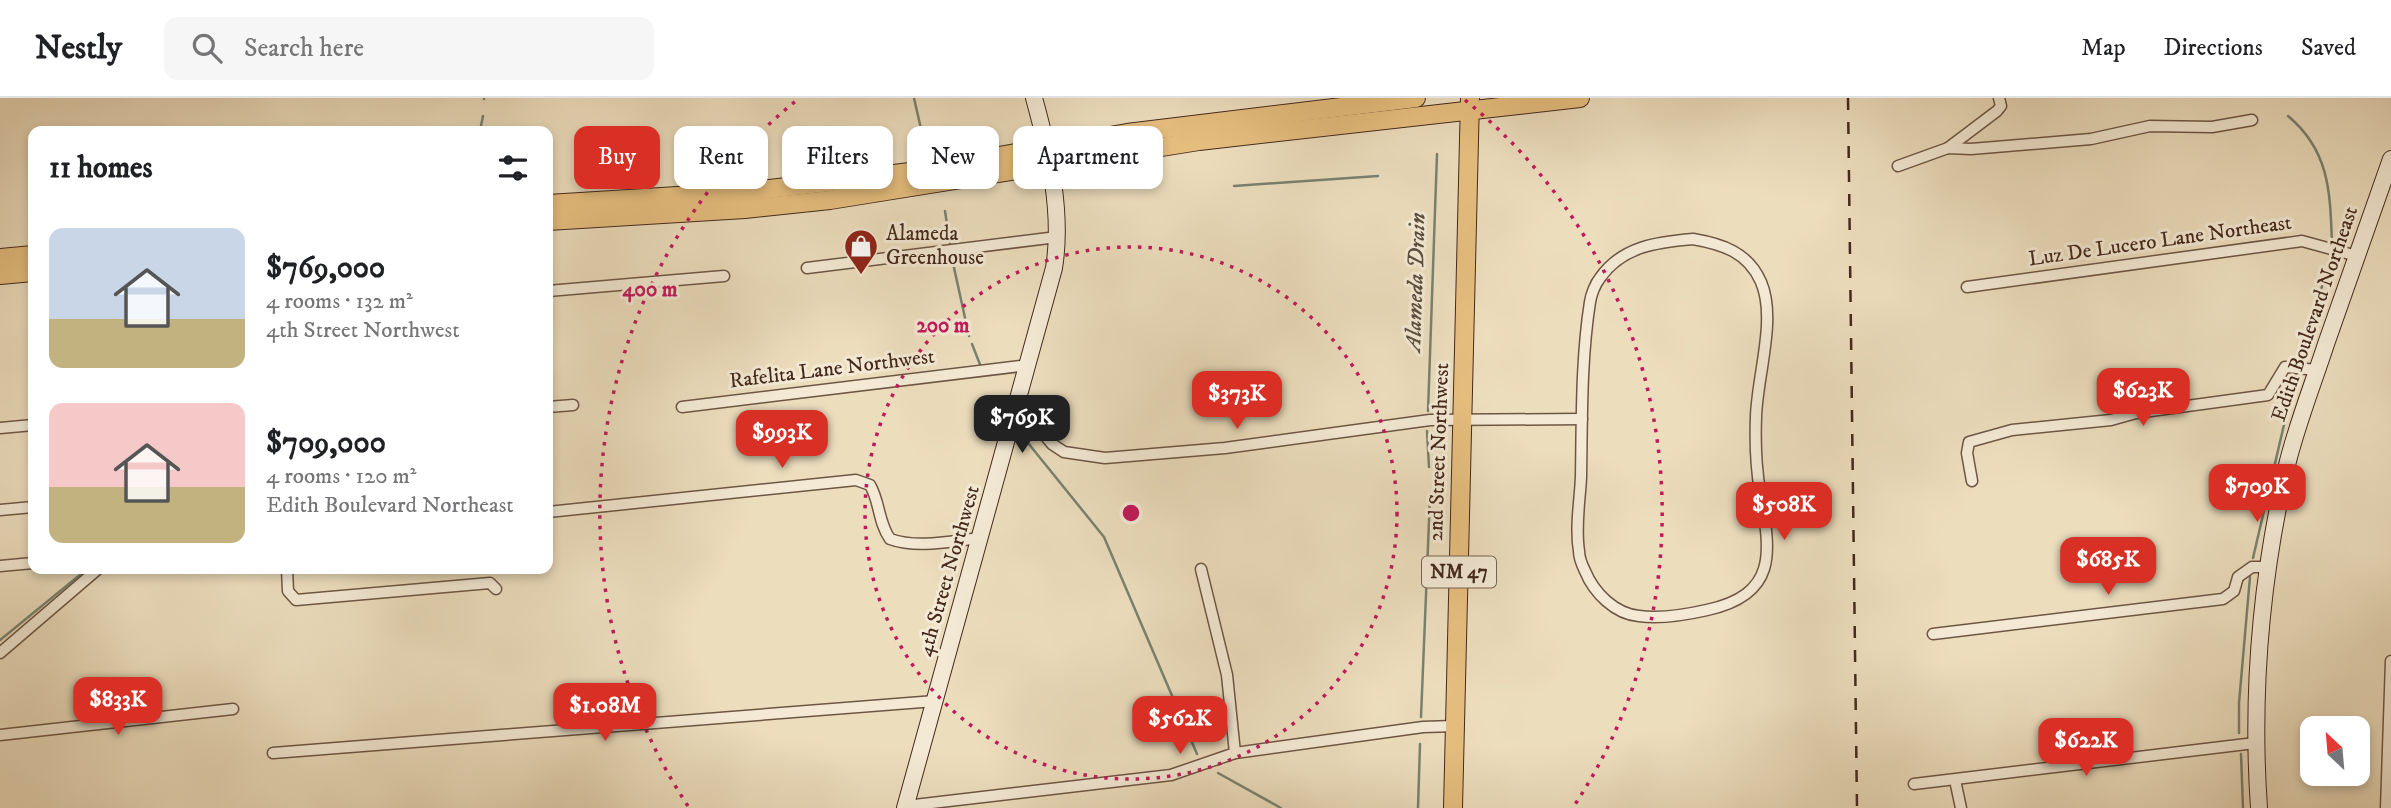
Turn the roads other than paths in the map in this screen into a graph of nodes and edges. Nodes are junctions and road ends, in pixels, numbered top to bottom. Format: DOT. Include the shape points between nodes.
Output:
graph roads {
  1 [pos="1034,98"];
  2 [pos="1416,98"];
  3 [pos="1580,98"];
  4 [pos="1999,98"];
  5 [pos="1469,104"];
  6 [pos="2252,120"];
  7 [pos="1041,126"];
  8 [pos="1163,131"];
  9 [pos="1163,144"];
  10 [pos="1948,148"];
  11 [pos="1013,159"];
  12 [pos="2391,159"];
  13 [pos="1013,162"];
  14 [pos="1898,166"];
  15 [pos="1052,189"];
  16 [pos="553,204"];
  17 [pos="553,222"];
  18 [pos="1057,237"];
  19 [pos="28,255"];
  20 [pos="2357,256"];
  21 [pos="0,258"];
  22 [pos="807,268"];
  23 [pos="28,272"];
  24 [pos="0,275"];
  25 [pos="724,276"];
  26 [pos="1967,287"];
  27 [pos="553,291"];
  28 [pos="1029,365"];
  29 [pos="2317,370"];
  30 [pos="1018,403"];
  31 [pos="573,405"];
  32 [pos="553,407"];
  33 [pos="682,407"];
  34 [pos="1463,419"];
  35 [pos="1582,419"];
  36 [pos="28,425"];
  37 [pos="0,428"];
  38 [pos="1972,481"];
  39 [pos="28,507"];
  40 [pos="0,510"];
  41 [pos="553,511"];
  42 [pos="980,538"];
  43 [pos="28,563"];
  44 [pos="0,566"];
  45 [pos="2269,567"];
  46 [pos="1201,569"];
  47 [pos="89,574"];
  48 [pos="286,574"];
  49 [pos="496,589"];
  50 [pos="1933,634"];
  51 [pos="0,653"];
  52 [pos="2391,661"];
  53 [pos="935,701"];
  54 [pos="233,709"];
  55 [pos="1454,726"];
  56 [pos="0,735"];
  57 [pos="2255,743"];
  58 [pos="273,753"];
  59 [pos="1235,754"];
  60 [pos="1955,780"];
  61 [pos="1914,784"];
  62 [pos="906,807"];
  63 [pos="1453,808"];
  64 [pos="1961,808"];
  65 [pos="2259,808"];
  66 [pos="2386,808"];
  1 -- 7 [label="main road, 4th Street Northwest"];
  2 -- 8 [label="main road"];
  3 -- 5 [label="main road"];
  4 -- 10 [label="street" via="1997,111"];
  5 -- 9 [label="main road"];
  5 -- 34 [label="main road, 2nd Street Northwest / NM 47"];
  6 -- 10 [label="street" via="2212,127 2150,125 2091,139"];
  10 -- 14 [label="street"];
  11 -- 16 [label="main road" via="742,192"];
  12 -- 20 [label="main road, Edith Boulevard Northeast"];
  13 -- 17 [label="main road" via="830,200"];
  15 -- 18 [label="main road, 4th Street Northwest"];
  18 -- 22 [label="street"];
  18 -- 28 [label="main road, 4th Street Northwest" via="1055,268"];
  19 -- 21 [label="main road"];
  20 -- 26 [label="street, Luz De Lucero Lane Northeast" via="2302,241"];
  20 -- 29 [label="main road, Edith Boulevard Northeast"];
  23 -- 24 [label="main road"];
  25 -- 27 [label="street"];
  28 -- 30 [label="main road, 4th Street Northwest"];
  28 -- 33 [label="street, Rafelita Lane Northwest"];
  29 -- 38 [label="street" via="2285,367 2268,395 2111,420 2012,430 1969,442 1966,453"];
  29 -- 45 [label="main road, Edith Boulevard Northeast" via="2288,463"];
  30 -- 34 [label="street" via="1064,452 1105,458 1225,449"];
  30 -- 42 [label="main road, 4th Street Northwest"];
  31 -- 32 [label="street"];
  34 -- 35 [label="street"];
  34 -- 55 [label="main road, 2nd Street Northwest / NM 47"];
  35 -- 35 [label="street" via="1578,551 1600,595 1618,610 1638,617 1682,615 1721,607 1758,583 1769,549 1756,461 1757,387 1768,318 1765,293 1750,263 1717,243 1693,239 1631,250 1612,263 1598,279 1590,300"];
  36 -- 37 [label="street"];
  39 -- 40 [label="street"];
  41 -- 42 [label="street" via="856,480 870,485 877,497 881,522 890,539 929,544"];
  42 -- 53 [label="main road, 4th Street Northwest"];
  43 -- 44 [label="street"];
  45 -- 50 [label="street" via="2252,567 2238,577 2234,591 2223,599"];
  45 -- 57 [label="main road, Edith Boulevard Northeast" via="2259,645"];
  46 -- 59 [label="street" via="1227,675"];
  47 -- 51 [label="street"];
  48 -- 49 [label="street" via="288,591 296,600 490,583"];
  52 -- 66 [label="street"];
  53 -- 58 [label="street"];
  53 -- 62 [label="main road, 4th Street Northwest"];
  54 -- 56 [label="street"];
  55 -- 59 [label="street"];
  55 -- 63 [label="main road, 2nd Street Northwest / NM 47"];
  57 -- 60 [label="street"];
  57 -- 65 [label="main road, Edith Boulevard Northeast"];
  59 -- 62 [label="street" via="1171,775"];
  60 -- 61 [label="street"];
  60 -- 64 [label="street"];
}
